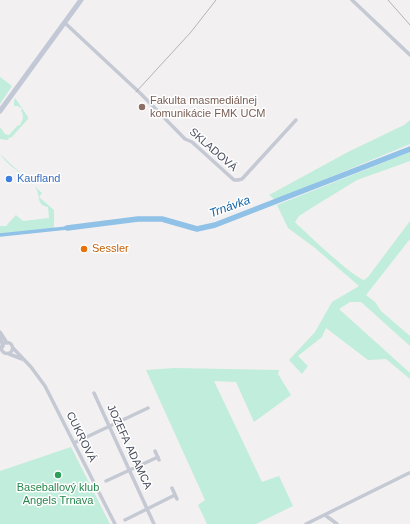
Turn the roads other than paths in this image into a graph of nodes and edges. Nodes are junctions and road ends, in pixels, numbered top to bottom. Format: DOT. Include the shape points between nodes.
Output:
graph roads {
  1 [pos="81,0"];
  2 [pos="352,0"];
  3 [pos="64,23"];
  4 [pos="410,55"];
  5 [pos="0,111"];
  6 [pos="296,120"];
  7 [pos="0,332"];
  8 [pos="0,336"];
  9 [pos="7,343"];
  10 [pos="1,348"];
  11 [pos="13,348"];
  12 [pos="7,354"];
  13 [pos="0,355"];
  14 [pos="26,361"];
  15 [pos="94,393"];
  16 [pos="148,408"];
  17 [pos="109,426"];
  18 [pos="74,443"];
  19 [pos="155,451"];
  20 [pos="129,470"];
  21 [pos="410,473"];
  22 [pos="106,481"];
  23 [pos="172,488"];
  24 [pos="147,509"];
  25 [pos="325,515"];
  26 [pos="125,520"];
  27 [pos="115,524"];
  28 [pos="154,524"];
  29 [pos="306,524"];
  30 [pos="336,524"];
  1 -- 3 [label="main road"];
  2 -- 4 [label="street"];
  3 -- 5 [label="main road"];
  3 -- 6 [label="street, SKLADOVÁ" via="180,134 234,180 242,179"];
  7 -- 9 [label="street"];
  8 -- 10 [label="street"];
  9 -- 10 [label="street"];
  9 -- 11 [label="street"];
  10 -- 12 [label="street"];
  11 -- 12 [label="street"];
  11 -- 14 [label="street, CUKROVÁ"];
  12 -- 13 [label="street"];
  12 -- 14 [label="street, CUKROVÁ"];
  14 -- 18 [label="street, CUKROVÁ" via="45,386"];
  15 -- 17 [label="street, JOZEFA ADAMCA"];
  16 -- 17 [label="street"];
  17 -- 18 [label="street"];
  17 -- 20 [label="street, JOZEFA ADAMCA"];
  18 -- 27 [label="street, CUKROVÁ"];
  19 -- 20 [label="street" via="158,458"];
  20 -- 22 [label="street"];
  20 -- 24 [label="street, JOZEFA ADAMCA"];
  21 -- 25 [label="street"];
  23 -- 24 [label="street" via="176,497"];
  24 -- 26 [label="street"];
  24 -- 28 [label="street, JOZEFA ADAMCA"];
  25 -- 29 [label="street"];
  25 -- 30 [label="street"];
}
